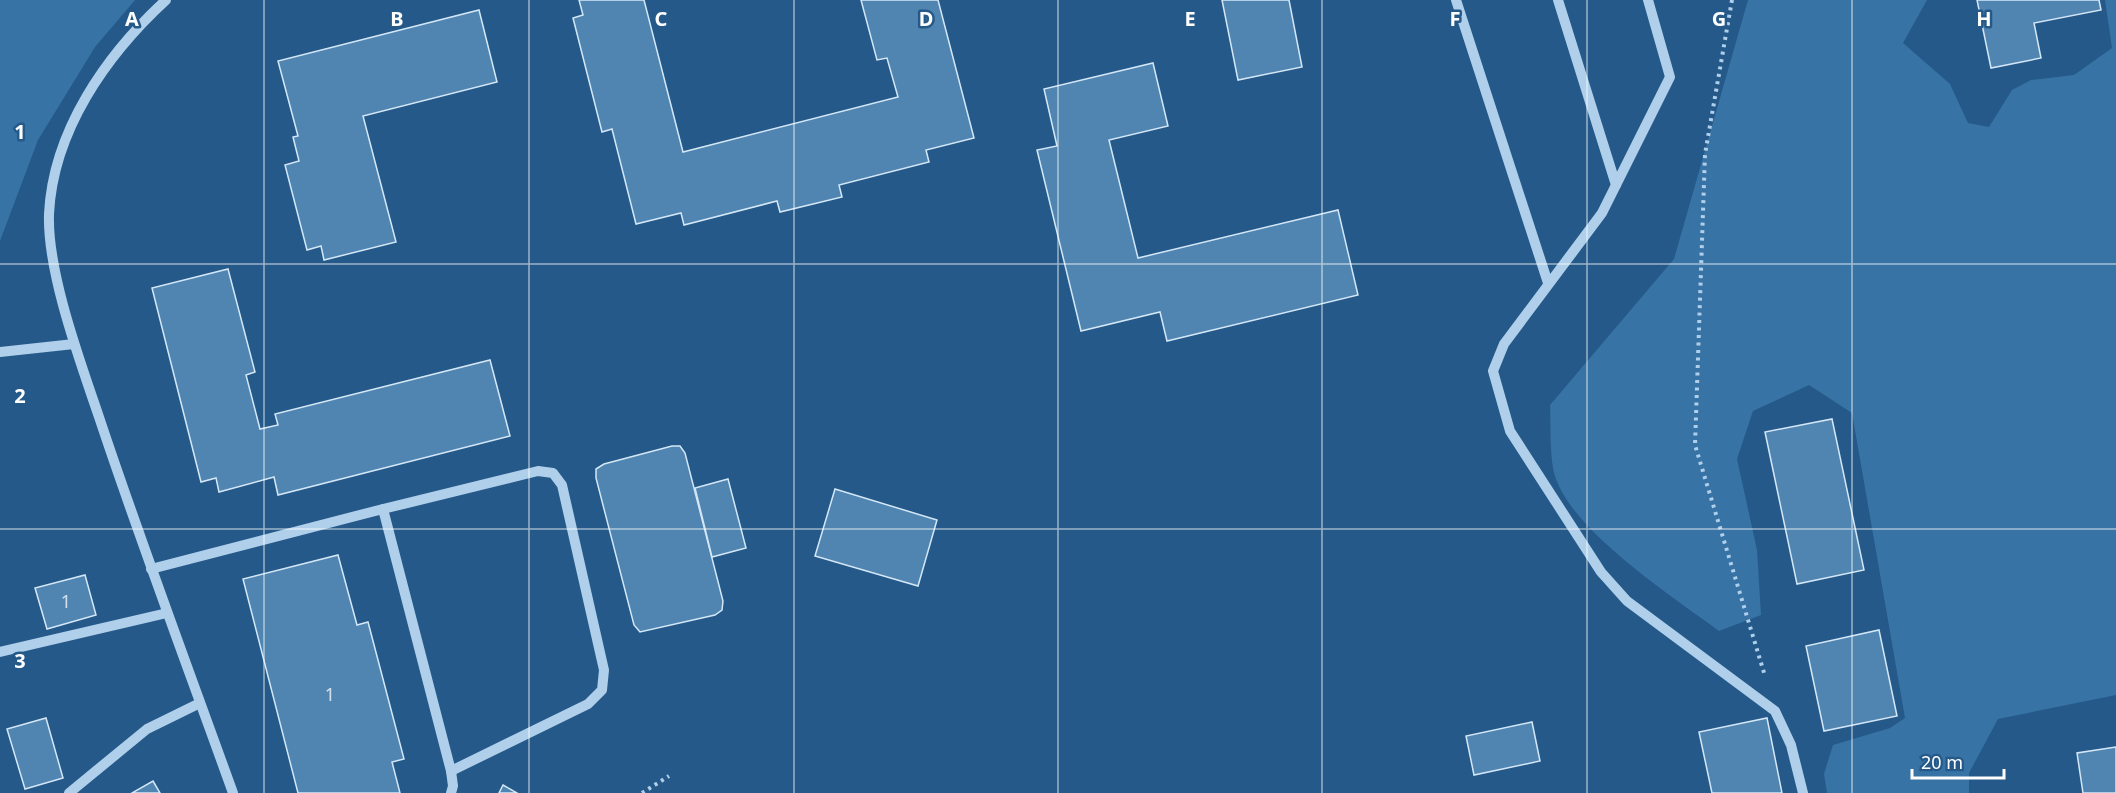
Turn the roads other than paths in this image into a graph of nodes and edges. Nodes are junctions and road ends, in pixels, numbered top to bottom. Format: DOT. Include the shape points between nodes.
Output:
graph roads {
  1 [pos="166,0"];
  2 [pos="1456,0"];
  3 [pos="1558,0"];
  4 [pos="1648,0"];
  5 [pos="1616,184"];
  6 [pos="1548,283"];
  7 [pos="74,344"];
  8 [pos="0,352"];
  9 [pos="382,508"];
  10 [pos="151,569"];
  11 [pos="167,613"];
  12 [pos="0,652"];
  13 [pos="200,703"];
  14 [pos="451,771"];
  15 [pos="69,793"];
  16 [pos="233,793"];
  17 [pos="451,793"];
  18 [pos="1803,793"];
  1 -- 7 [label="street" via="131,34 103,70 75,118 58,166 49,214 52,255"];
  2 -- 6 [label="street"];
  3 -- 5 [label="street"];
  4 -- 5 [label="street" via="1670,77"];
  5 -- 6 [label="street" via="1602,213"];
  6 -- 18 [label="street" via="1504,344 1493,371 1510,431 1601,572 1627,601 1775,711 1791,745"];
  7 -- 8 [label="street"];
  7 -- 10 [label="street"];
  9 -- 10 [label="street"];
  9 -- 14 [label="street"];
  9 -- 14 [label="street" via="538,471 553,473 562,485 604,670 602,690 588,704"];
  10 -- 11 [label="street"];
  11 -- 12 [label="street"];
  11 -- 13 [label="street"];
  13 -- 15 [label="street" via="147,729"];
  13 -- 16 [label="street"];
  14 -- 17 [label="street"];
}
